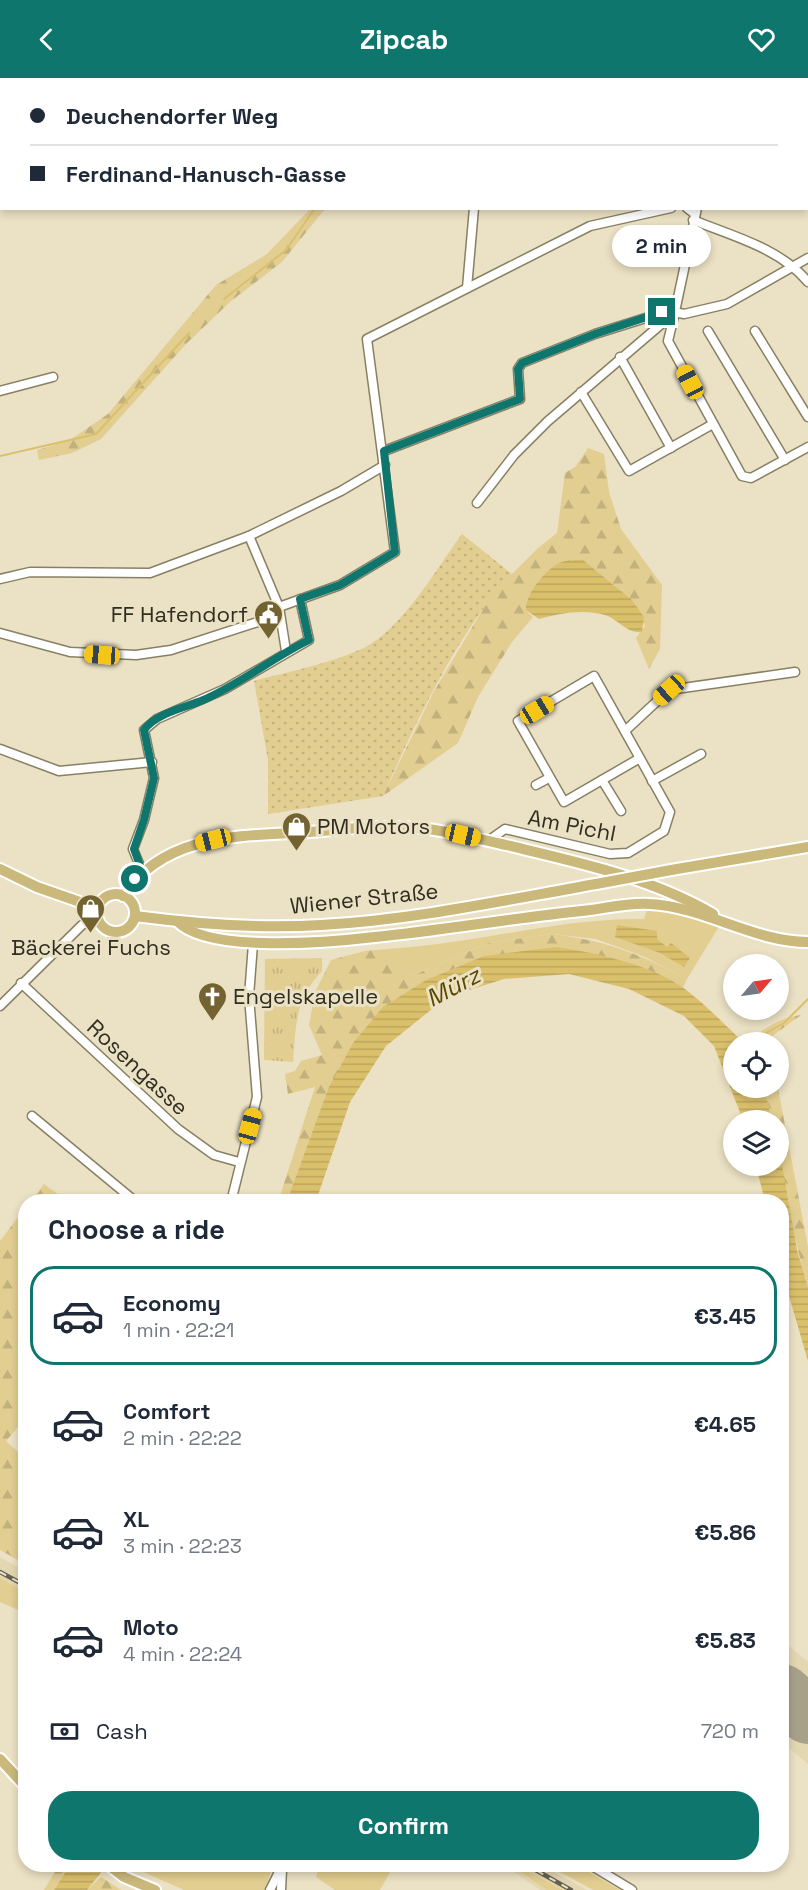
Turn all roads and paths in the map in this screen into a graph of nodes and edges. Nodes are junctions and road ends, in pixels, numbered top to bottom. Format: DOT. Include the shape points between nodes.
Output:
graph roads {
  1 [pos="474,210"];
  2 [pos="661,210"];
  3 [pos="693,213"];
  4 [pos="808,258"];
  5 [pos="794,266"];
  6 [pos="808,282"];
  7 [pos="466,288"];
  8 [pos="674,312"];
  9 [pos="708,331"];
  10 [pos="755,331"];
  11 [pos="620,357"];
  12 [pos="53,377"];
  13 [pos="0,391"];
  14 [pos="581,392"];
  15 [pos="808,417"];
  16 [pos="713,424"];
  17 [pos="808,447"];
  18 [pos="671,448"];
  19 [pos="384,451"];
  20 [pos="785,460"];
  21 [pos="385,465"];
  22 [pos="477,503"];
  23 [pos="249,536"];
  24 [pos="0,579"];
  25 [pos="300,599"];
  26 [pos="279,607"];
  27 [pos="0,633"];
  28 [pos="286,651"];
  29 [pos="795,672"];
  30 [pos="625,732"];
  31 [pos="0,748"];
  32 [pos="701,754"];
  33 [pos="640,758"];
  34 [pos="153,762"];
  35 [pos="549,778"];
  36 [pos="602,780"];
  37 [pos="652,781"];
  38 [pos="536,785"];
  39 [pos="621,811"];
  40 [pos="488,841"];
  41 [pos="808,847"];
  42 [pos="0,869"];
  43 [pos="144,870"];
  44 [pos="648,884"];
  45 [pos="123,896"];
  46 [pos="649,904"];
  47 [pos="97,913"];
  48 [pos="135,916"];
  49 [pos="723,920"];
  50 [pos="177,921"];
  51 [pos="808,942"];
  52 [pos="253,944"];
  53 [pos="21,983"];
  54 [pos="0,1006"];
  55 [pos="32,1116"];
  56 [pos="239,1162"];
  57 [pos="126,1194"];
  58 [pos="233,1194"];
  59 [pos="0,1759"];
  60 [pos="18,1778"];
  61 [pos="117,1872"];
  62 [pos="279,1872"];
  63 [pos="282,1872"];
  64 [pos="602,1872"];
  65 [pos="154,1890"];
  66 [pos="270,1890"];
  67 [pos="281,1890"];
  68 [pos="632,1890"];
  1 -- 7 [label="street"];
  2 -- 7 [label="street" via="590,225"];
  3 -- 5 [label="street"];
  3 -- 8 [label="street"];
  4 -- 5 [label="street"];
  5 -- 6 [label="street"];
  5 -- 8 [label="street" via="728,304"];
  7 -- 19 [label="street" via="367,339"];
  8 -- 11 [label="street"];
  8 -- 16 [label="street" via="668,341"];
  8 -- 19 [label="street" via="595,334 522,363 518,369 520,399"];
  9 -- 20 [label="street"];
  10 -- 15 [label="street"];
  11 -- 14 [label="street"];
  11 -- 18 [label="street"];
  12 -- 13 [label="street"];
  14 -- 18 [label="street" via="629,471"];
  14 -- 22 [label="street" via="514,455"];
  16 -- 18 [label="street"];
  16 -- 20 [label="street" via="742,476 751,478"];
  17 -- 20 [label="street"];
  19 -- 21 [label="street"];
  21 -- 23 [label="street" via="342,491"];
  21 -- 25 [label="street" via="395,552 340,585"];
  23 -- 24 [label="street" via="150,573 30,572"];
  23 -- 26 [label="street"];
  25 -- 26 [label="street"];
  25 -- 28 [label="street" via="309,640"];
  26 -- 27 [label="street" via="267,619 171,650 136,655 70,652"];
  26 -- 28 [label="street"];
  28 -- 34 [label="street" via="234,684 148,724 144,738"];
  29 -- 30 [label="street" via="669,690"];
  30 -- 33 [label="street, Am Pichl"];
  30 -- 35 [label="street, Am Pichl" via="594,676 518,721"];
  31 -- 34 [label="street" via="59,771"];
  32 -- 37 [label="street"];
  33 -- 36 [label="street, Am Pichl"];
  33 -- 37 [label="street, Am Pichl"];
  34 -- 43 [label="street" via="154,778 134,849"];
  35 -- 36 [label="street, Am Pichl" via="564,802"];
  35 -- 38 [label="street, Am Pichl"];
  36 -- 39 [label="street, Am Pichl"];
  37 -- 40 [label="street, Am Pichl" via="670,812 664,831 628,853 610,854 504,830"];
  40 -- 43 [label="main road" via="404,827 226,836 171,853"];
  40 -- 44 [label="main road" via="590,865"];
  41 -- 50 [label="main road, Wiener Straße, bridge" via="434,912 322,925 255,927"];
  42 -- 47 [label="main road"];
  43 -- 45 [label="main road"];
  44 -- 46 [label="main road"];
  44 -- 49 [label="main road"];
  45 -- 47 [label="main road" via="109,896"];
  45 -- 48 [label="main road" via="132,903"];
  46 -- 49 [label="main road"];
  46 -- 52 [label="main road" via="436,931"];
  47 -- 48 [label="main road" via="105,929 118,932 129,927"];
  47 -- 53 [label="street"];
  48 -- 50 [label="main road, Wiener Straße"];
  49 -- 51 [label="main road" via="773,939"];
  50 -- 52 [label="main road" via="203,936"];
  52 -- 56 [label="street" via="249,996 257,1096"];
  53 -- 54 [label="street"];
  53 -- 56 [label="street, Rosengasse" via="178,1130 214,1155"];
  55 -- 57 [label="street"];
  56 -- 58 [label="street"];
  59 -- 60 [label="main road"];
  61 -- 65 [label="main road"];
  62 -- 66 [label="street"];
  63 -- 67 [label="street"];
  64 -- 68 [label="street"];
}
